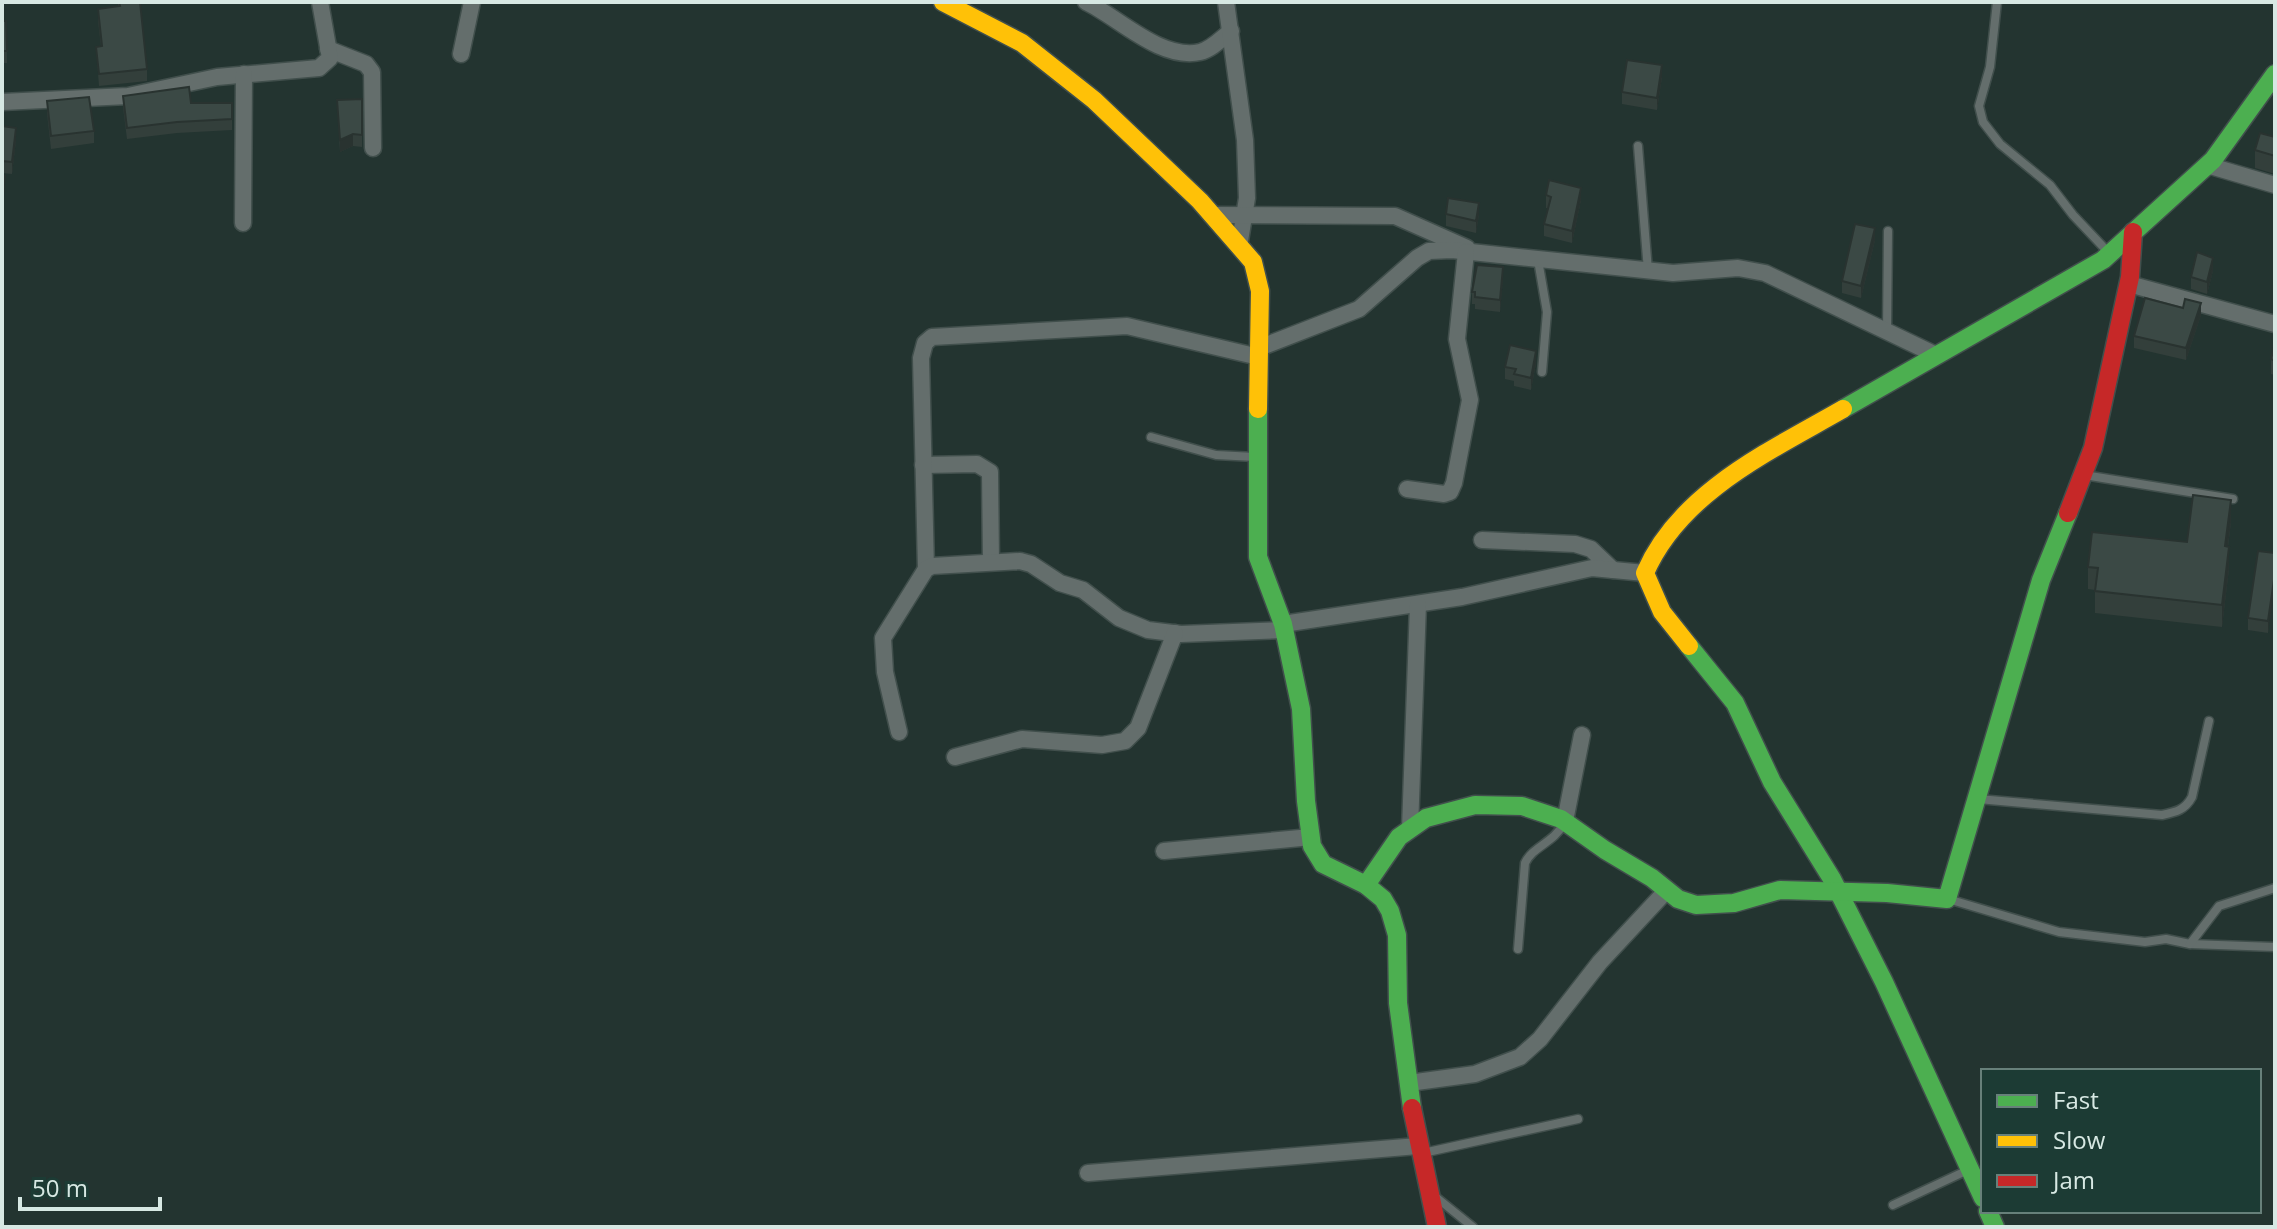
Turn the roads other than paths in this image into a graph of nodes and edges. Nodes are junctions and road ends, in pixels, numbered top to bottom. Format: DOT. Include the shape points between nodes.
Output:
graph roads {
  1 [pos="320,2"];
  2 [pos="472,2"];
  3 [pos="943,2"];
  4 [pos="1086,2"];
  5 [pos="1226,2"];
  6 [pos="1997,2"];
  7 [pos="1231,31"];
  8 [pos="328,49"];
  9 [pos="461,54"];
  10 [pos="244,74"];
  11 [pos="2275,74"];
  12 [pos="2,102"];
  13 [pos="1638,146"];
  14 [pos="373,148"];
  15 [pos="2207,165"];
  16 [pos="2275,185"];
  17 [pos="1211,215"];
  18 [pos="1244,216"];
  19 [pos="243,223"];
  20 [pos="1888,231"];
  21 [pos="2133,232"];
  22 [pos="1239,247"];
  23 [pos="1473,252"];
  24 [pos="2109,253"];
  25 [pos="1538,260"];
  26 [pos="1648,271"];
  27 [pos="2129,284"];
  28 [pos="2275,324"];
  29 [pos="1887,332"];
  30 [pos="1259,352"];
  31 [pos="1936,355"];
  32 [pos="1542,372"];
  33 [pos="1151,437"];
  34 [pos="1257,457"];
  35 [pos="923,465"];
  36 [pos="2082,475"];
  37 [pos="1407,489"];
  38 [pos="2233,499"];
  39 [pos="1482,540"];
  40 [pos="991,562"];
  41 [pos="926,569"];
  42 [pos="1613,570"];
  43 [pos="1645,573"];
  44 [pos="1418,604"];
  45 [pos="1283,627"];
  46 [pos="1175,633"];
  47 [pos="2209,721"];
  48 [pos="899,732"];
  49 [pos="1582,735"];
  50 [pos="955,757"];
  51 [pos="1976,799"];
  52 [pos="1565,821"];
  53 [pos="1410,829"];
  54 [pos="1311,837"];
  55 [pos="1164,851"];
  56 [pos="1366,885"];
  57 [pos="2275,888"];
  58 [pos="1667,890"];
  59 [pos="1839,893"];
  60 [pos="1947,899"];
  61 [pos="2190,944"];
  62 [pos="2275,947"];
  63 [pos="1518,949"];
  64 [pos="1409,1083"];
  65 [pos="1578,1119"];
  66 [pos="1420,1150"];
  67 [pos="1970,1169"];
  68 [pos="1088,1173"];
  69 [pos="1429,1193"];
  70 [pos="1981,1194"];
  71 [pos="1893,1205"];
  72 [pos="1437,1227"];
  73 [pos="1473,1227"];
  1 -- 8 [label="street"];
  2 -- 9 [label="street"];
  3 -- 17 [label="street" via="1022,43 1094,100"];
  4 -- 7 [label="street" via="1177,52 1200,52"];
  5 -- 7 [label="street"];
  6 -- 24 [label="lane" via="1990,67 1979,106 1983,122 2000,144 2050,185"];
  7 -- 18 [label="street" via="1245,140"];
  8 -- 10 [label="street" via="330,58 319,68"];
  8 -- 14 [label="street" via="366,64 372,72"];
  10 -- 12 [label="street" via="128,96"];
  10 -- 19 [label="street"];
  11 -- 15 [label="street"];
  13 -- 26 [label="lane"];
  15 -- 16 [label="street"];
  15 -- 21 [label="street"];
  17 -- 18 [label="street"];
  17 -- 22 [label="street"];
  18 -- 22 [label="street"];
  18 -- 23 [label="street" via="1395,216"];
  20 -- 29 [label="lane"];
  21 -- 24 [label="street"];
  21 -- 27 [label="street"];
  22 -- 30 [label="street" via="1253,262 1260,291"];
  23 -- 25 [label="street"];
  23 -- 30 [label="street" via="1429,251 1359,309"];
  23 -- 37 [label="street" via="1457,339 1470,400 1454,483 1444,494"];
  24 -- 31 [label="street"];
  25 -- 26 [label="street"];
  25 -- 32 [label="lane" via="1547,312"];
  26 -- 29 [label="street" via="1738,268 1765,273"];
  27 -- 28 [label="street"];
  27 -- 36 [label="street" via="2093,448"];
  29 -- 31 [label="street"];
  30 -- 34 [label="street"];
  30 -- 35 [label="street" via="1127,326 932,337 921,358"];
  31 -- 43 [label="street" via="1756,459 1703,496 1653,552"];
  33 -- 34 [label="lane" via="1216,455"];
  34 -- 45 [label="street" via="1258,557"];
  35 -- 40 [label="street" via="977,464 990,472"];
  35 -- 41 [label="street"];
  36 -- 38 [label="lane"];
  36 -- 51 [label="street" via="2041,580"];
  39 -- 42 [label="street" via="1575,544 1591,549"];
  40 -- 41 [label="street"];
  40 -- 46 [label="street" via="1031,564 1060,583 1083,590 1119,618 1148,630"];
  41 -- 48 [label="street" via="883,638"];
  42 -- 43 [label="street"];
  42 -- 44 [label="street" via="1592,568"];
  43 -- 59 [label="street" via="1662,612 1735,703 1772,782"];
  44 -- 45 [label="street"];
  44 -- 53 [label="street"];
  45 -- 46 [label="street"];
  45 -- 54 [label="street" via="1301,709"];
  46 -- 50 [label="street" via="1138,728 1125,741 1102,745 1022,739"];
  47 -- 51 [label="lane" via="2192,797 2176,812"];
  49 -- 52 [label="street"];
  51 -- 60 [label="street"];
  52 -- 53 [label="street" via="1522,806 1475,805 1426,818"];
  52 -- 58 [label="street"];
  52 -- 63 [label="lane" via="1554,839 1525,863"];
  53 -- 56 [label="street"];
  54 -- 55 [label="street"];
  54 -- 56 [label="street" via="1323,864"];
  56 -- 64 [label="street" via="1383,899 1397,935 1398,1003"];
  57 -- 61 [label="lane" via="2219,906"];
  58 -- 59 [label="street" via="1696,905 1734,903 1780,890"];
  58 -- 64 [label="street" via="1520,1057 1475,1074"];
  59 -- 60 [label="street"];
  59 -- 67 [label="street"];
  60 -- 61 [label="lane" via="2059,932"];
  61 -- 62 [label="lane"];
  64 -- 66 [label="street"];
  65 -- 66 [label="lane"];
  66 -- 68 [label="street"];
  66 -- 69 [label="street"];
  67 -- 70 [label="street"];
  67 -- 71 [label="lane"];
  69 -- 72 [label="street"];
  69 -- 73 [label="lane"];
}
